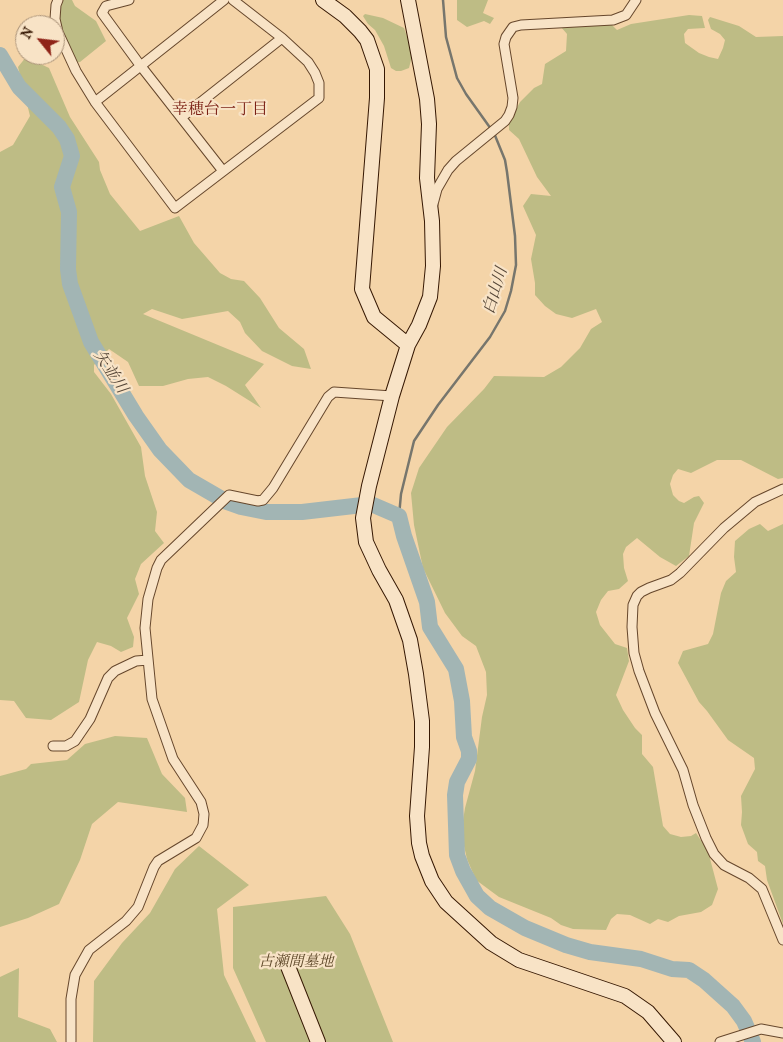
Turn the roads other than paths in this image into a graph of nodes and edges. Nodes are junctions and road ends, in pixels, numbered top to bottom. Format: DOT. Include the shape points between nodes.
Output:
graph roads {
  1 [pos="58,0"];
  2 [pos="129,0"];
  3 [pos="224,0"];
  4 [pos="233,0"];
  5 [pos="323,0"];
  6 [pos="408,0"];
  7 [pos="636,0"];
  8 [pos="282,38"];
  9 [pos="140,66"];
  10 [pos="95,102"];
  11 [pos="182,117"];
  12 [pos="223,171"];
  13 [pos="432,221"];
  14 [pos="408,344"];
  15 [pos="392,396"];
  16 [pos="783,490"];
  17 [pos="148,660"];
  18 [pos="53,746"];
  19 [pos="783,940"];
  20 [pos="287,964"];
  21 [pos="783,1033"];
  22 [pos="71,1041"];
  23 [pos="318,1042"];
  24 [pos="674,1042"];
  25 [pos="720,1042"];
  1 -- 10 [label="street" via="55,19 58,32"];
  2 -- 9 [label="street" via="106,6 102,13"];
  3 -- 9 [label="street"];
  4 -- 8 [label="street"];
  5 -- 14 [label="main road" via="346,16 360,31 367,40 377,69 362,289 374,317"];
  6 -- 13 [label="main road" via="427,99 427,178"];
  7 -- 13 [label="street" via="626,15 614,20 513,27 504,44 513,98 509,116 448,170 437,189"];
  8 -- 11 [label="street"];
  8 -- 12 [label="street" via="315,73 319,98"];
  9 -- 10 [label="street"];
  9 -- 11 [label="street"];
  10 -- 12 [label="street" via="175,208"];
  11 -- 12 [label="street"];
  13 -- 14 [label="main road" via="430,297"];
  14 -- 15 [label="main road"];
  15 -- 17 [label="street" via="334,392 328,396 263,500 229,495 161,560 148,599 145,628"];
  15 -- 24 [label="main road" via="363,518 366,542 396,600 410,640 422,721 417,816 419,843 426,869 456,913 506,954 625,996 648,1012"];
  16 -- 19 [label="street" via="755,502 724,528 680,574 641,592 633,606 632,633 634,654 645,687 683,770 706,838 724,865 762,889"];
  17 -- 18 [label="street" via="136,661 115,671 108,678 90,719 75,741 66,746"];
  17 -- 22 [label="street" via="152,699 163,734 173,759 201,802 203,825 196,838 158,861 138,907 126,921 89,950 75,975 71,999"];
  20 -- 23 [label="main road"];
  21 -- 25 [label="street" via="761,1029"];
}
